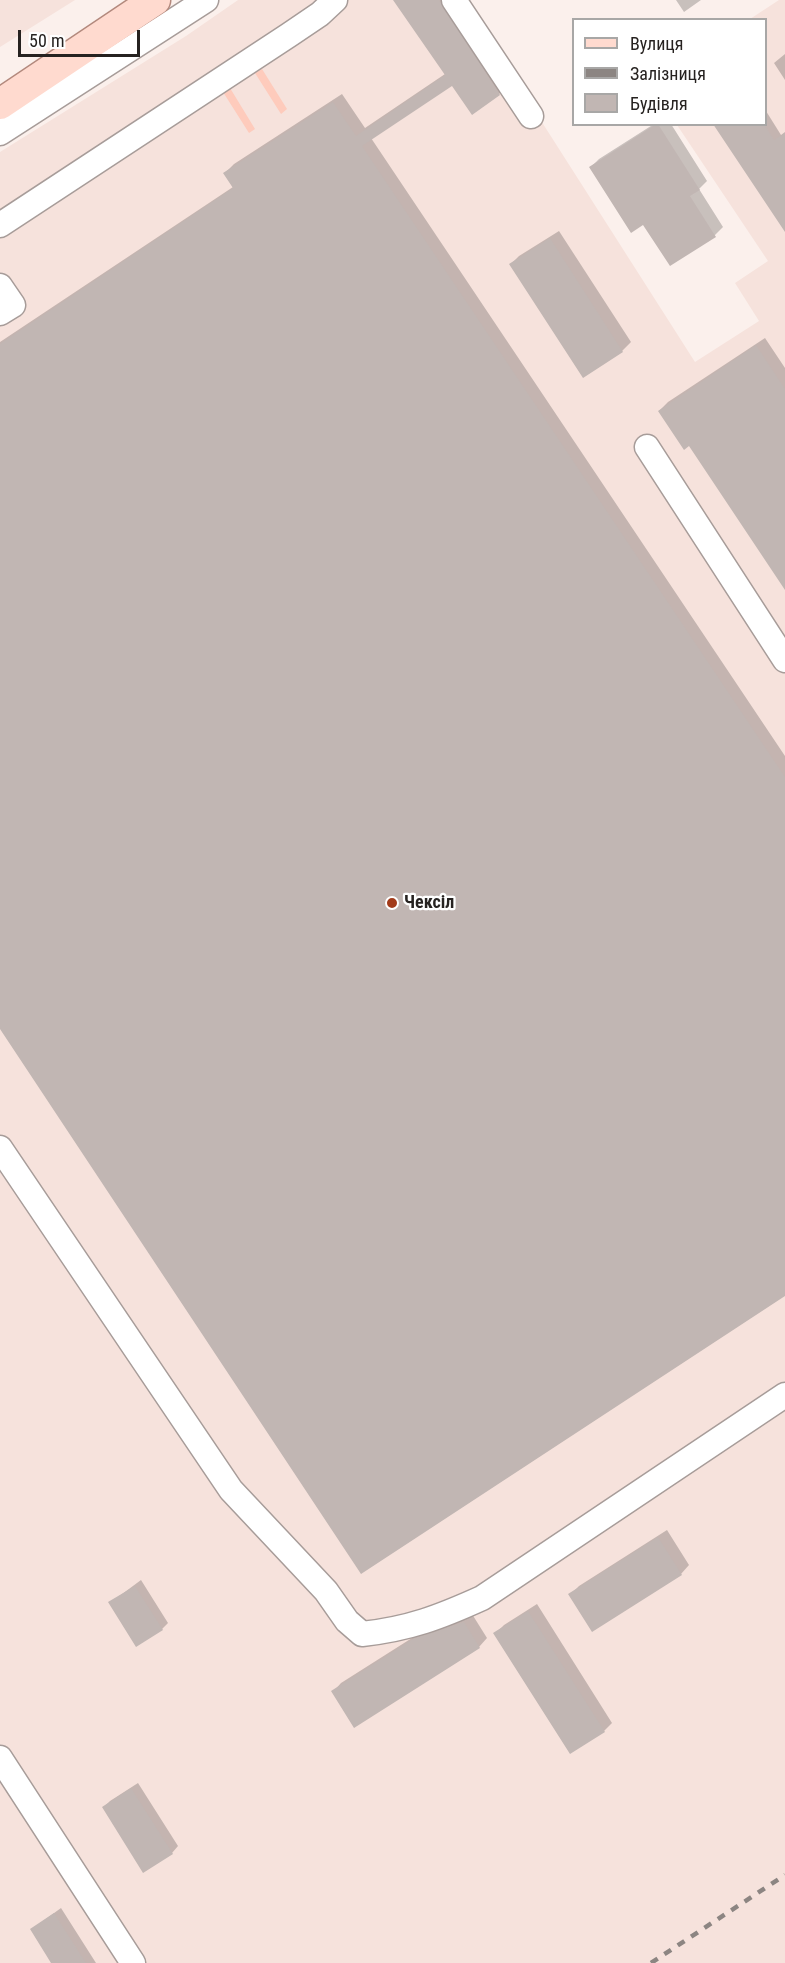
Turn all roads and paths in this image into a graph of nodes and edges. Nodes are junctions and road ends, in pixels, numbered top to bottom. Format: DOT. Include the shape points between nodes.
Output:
graph roads {
  1 [pos="154,0"];
  2 [pos="206,0"];
  3 [pos="335,0"];
  4 [pos="454,0"];
  5 [pos="0,104"];
  6 [pos="531,116"];
  7 [pos="0,133"];
  8 [pos="0,225"];
  9 [pos="0,286"];
  10 [pos="0,313"];
  11 [pos="647,447"];
  12 [pos="785,660"];
  13 [pos="0,1148"];
  14 [pos="785,1395"];
  15 [pos="0,1758"];
  16 [pos="133,1963"];
  1 -- 5 [label="main road"];
  2 -- 7 [label="street"];
  3 -- 8 [label="street" via="289,35"];
  4 -- 6 [label="street"];
  9 -- 10 [label="street" via="13,305"];
  11 -- 12 [label="street"];
  13 -- 14 [label="street" via="231,1490 362,1634 392,1631 436,1618 482,1598"];
  15 -- 16 [label="street"];
}
